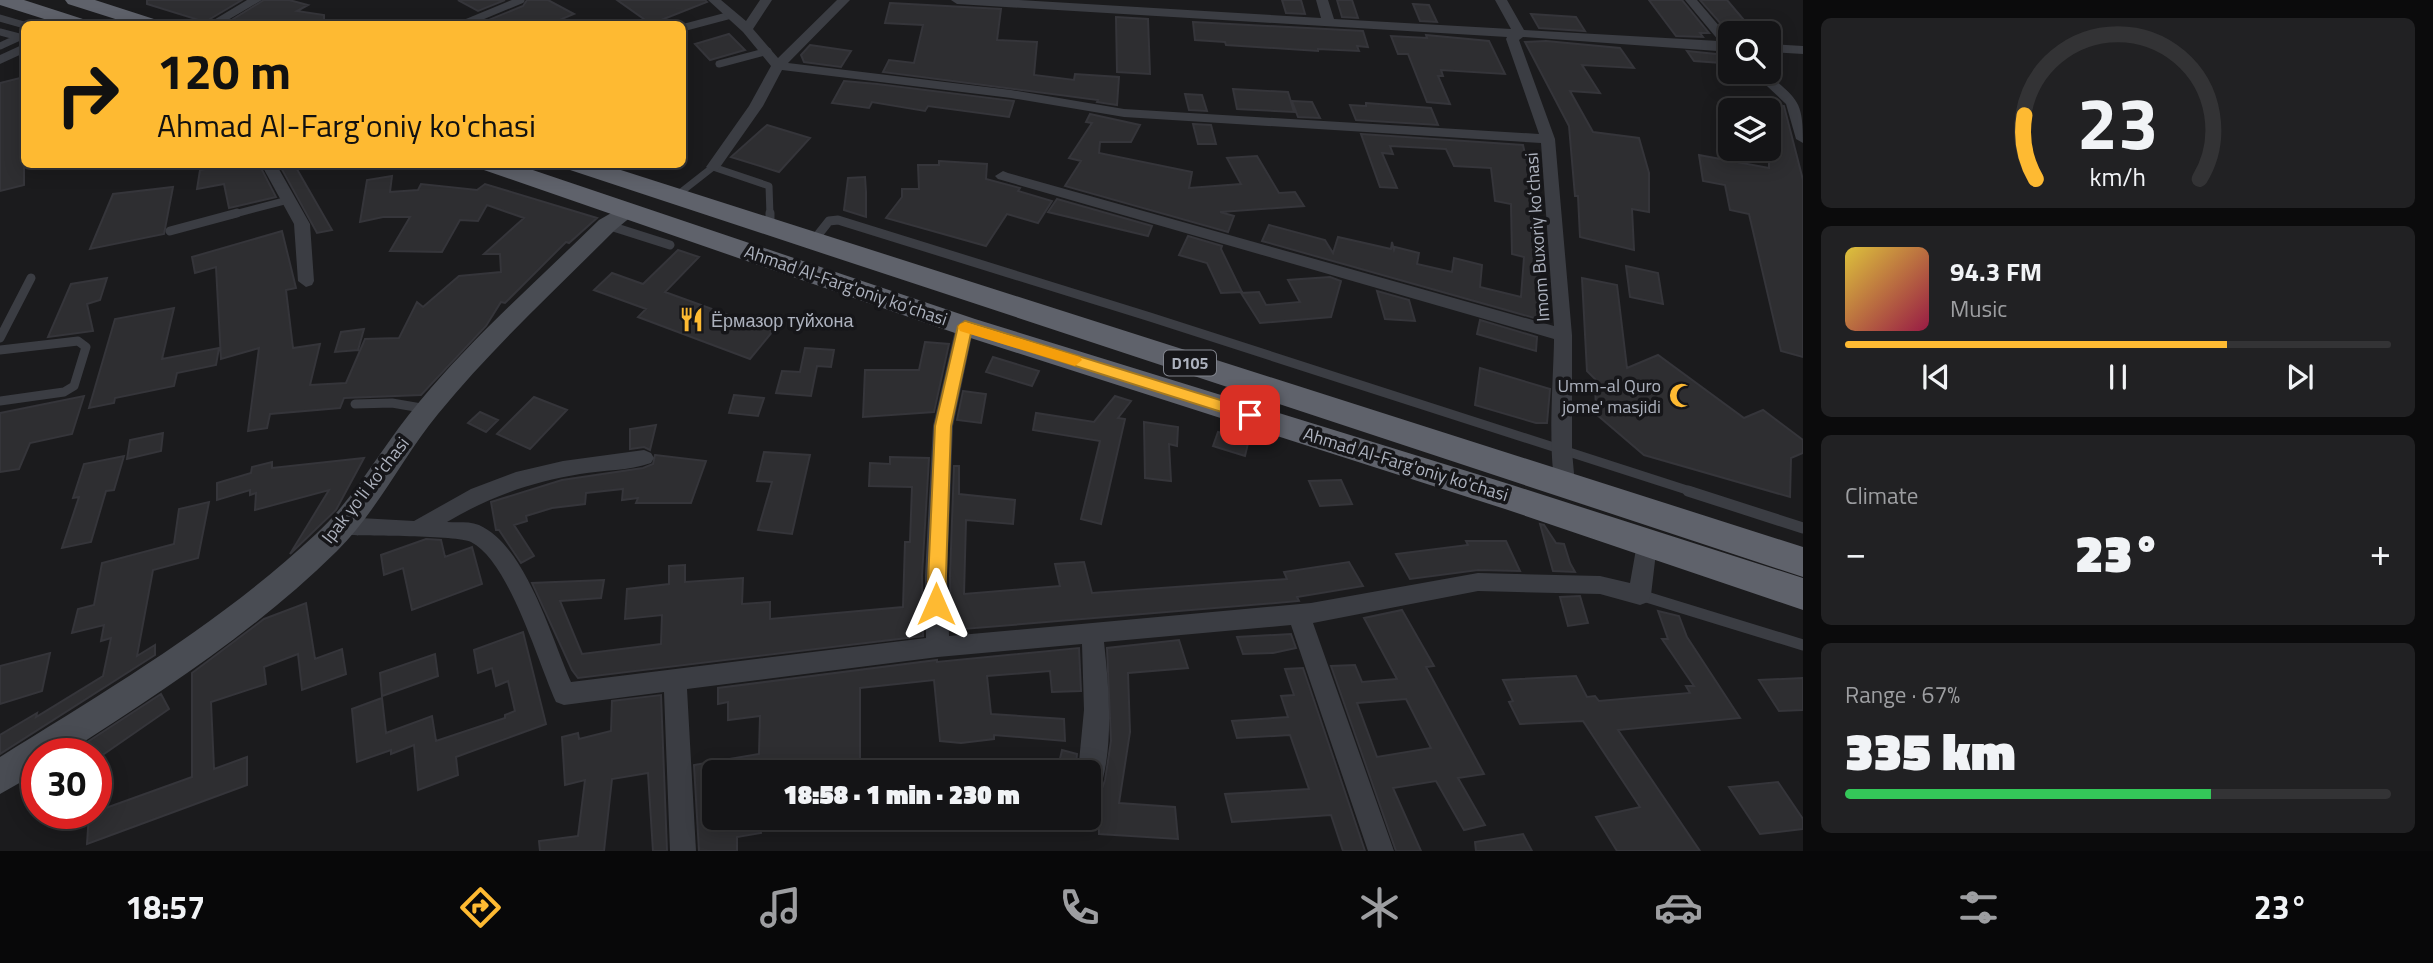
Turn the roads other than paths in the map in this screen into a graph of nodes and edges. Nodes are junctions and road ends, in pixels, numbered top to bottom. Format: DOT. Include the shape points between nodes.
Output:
graph roads {
  1 [pos="4,0"];
  2 [pos="75,0"];
  3 [pos="256,0"];
  4 [pos="521,0"];
  5 [pos="714,0"];
  6 [pos="765,0"];
  7 [pos="844,0"];
  8 [pos="957,0"];
  9 [pos="1322,0"];
  10 [pos="1502,0"];
  11 [pos="1690,0"];
  12 [pos="1135,6"];
  13 [pos="731,15"];
  14 [pos="0,18"];
  15 [pos="58,21"];
  16 [pos="141,21"];
  17 [pos="218,21"];
  18 [pos="470,21"];
  19 [pos="1329,23"];
  20 [pos="21,24"];
  21 [pos="686,27"];
  22 [pos="747,29"];
  23 [pos="0,32"];
  24 [pos="1718,32"];
  25 [pos="1520,34"];
  26 [pos="21,39"];
  27 [pos="21,41"];
  28 [pos="21,42"];
  29 [pos="1718,45"];
  30 [pos="0,46"];
  31 [pos="1781,49"];
  32 [pos="1803,50"];
  33 [pos="768,51"];
  34 [pos="0,60"];
  35 [pos="719,64"];
  36 [pos="778,66"];
  37 [pos="1773,84"];
  38 [pos="1798,104"];
  39 [pos="1548,138"];
  40 [pos="1803,139"];
  41 [pos="713,167"];
  42 [pos="270,168"];
  43 [pos="499,168"];
  44 [pos="588,168"];
  45 [pos="1003,176"];
  46 [pos="647,188"];
  47 [pos="676,197"];
  48 [pos="288,200"];
  49 [pos="617,218"];
  50 [pos="770,226"];
  51 [pos="170,231"];
  52 [pos="814,240"];
  53 [pos="670,246"];
  54 [pos="31,278"];
  55 [pos="306,281"];
  56 [pos="965,326"];
  57 [pos="1563,335"];
  58 [pos="0,338"];
  59 [pos="0,350"];
  60 [pos="0,401"];
  61 [pos="355,404"];
  62 [pos="428,409"];
  63 [pos="1562,451"];
  64 [pos="644,458"];
  65 [pos="1565,485"];
  66 [pos="342,526"];
  67 [pos="419,528"];
  68 [pos="1803,528"];
  69 [pos="1646,544"];
  70 [pos="1803,562"];
  71 [pos="1803,594"];
  72 [pos="1640,595"];
  73 [pos="1298,613"];
  74 [pos="1093,632"];
  75 [pos="1803,645"];
  76 [pos="938,647"];
  77 [pos="675,681"];
  78 [pos="1093,760"];
  79 [pos="0,777"];
  80 [pos="683,851"];
  81 [pos="1381,851"];
  1 -- 15 [label="highway"];
  2 -- 16 [label="highway"];
  3 -- 17 [label="street"];
  4 -- 18 [label="lane"];
  5 -- 13 [label="street"];
  6 -- 22 [label="street"];
  7 -- 36 [label="street"];
  8 -- 12 [label="street"];
  9 -- 19 [label="street"];
  10 -- 25 [label="street, Imom Buxoriy koʻchasi"];
  11 -- 24 [label="street"];
  12 -- 19 [label="street"];
  13 -- 21 [label="lane"];
  13 -- 22 [label="street"];
  14 -- 20 [label="lane"];
  19 -- 25 [label="street"];
  22 -- 33 [label="street"];
  23 -- 26 [label="lane"];
  25 -- 29 [label="street"];
  25 -- 39 [label="street, Imom Buxoriy koʻchasi" via="1512,39"];
  27 -- 30 [label="lane"];
  28 -- 34 [label="street"];
  31 -- 32 [label="street"];
  33 -- 35 [label="lane"];
  33 -- 36 [label="street"];
  36 -- 39 [label="street" via="1011,94 1124,113"];
  36 -- 41 [label="street"];
  37 -- 38 [label="street"];
  38 -- 40 [label="street"];
  39 -- 57 [label="street, Imom Buxoriy koʻchasi"];
  41 -- 47 [label="lane"];
  41 -- 50 [label="lane" via="769,186"];
  42 -- 48 [label="street"];
  43 -- 49 [label="highway, Ahmad Al-Farg'oniy ko'chasi / D105"];
  44 -- 46 [label="highway, Ahmad Al-Farg'oniy ko'chasi / D105"];
  45 -- 57 [label="street"];
  46 -- 47 [label="highway, Ahmad Al-Farg'oniy ko'chasi / D105"];
  46 -- 49 [label="highway"];
  47 -- 50 [label="highway, Ahmad Al-Farg'oniy ko'chasi / D105"];
  48 -- 51 [label="lane"];
  48 -- 55 [label="street" via="302,224"];
  49 -- 53 [label="lane"];
  49 -- 56 [label="highway, Ahmad Al-Farg'oniy ko'chasi / D105"];
  49 -- 62 [label="main road, Ipak yo'li ko'chasi" via="475,356"];
  50 -- 52 [label="highway, Ahmad Al-Farg'oniy ko'chasi / D105"];
  52 -- 63 [label="lane" via="830,221 838,220"];
  52 -- 65 [label="highway, Ahmad Al-Farg'oniy ko'chasi / D105"];
  54 -- 58 [label="lane"];
  56 -- 69 [label="highway, Ahmad Al-Farg'oniy ko'chasi / D105"];
  56 -- 76 [label="street" via="943,426 936,576"];
  57 -- 63 [label="street, Imom Buxoriy koʻchasi"];
  59 -- 60 [label="lane" via="78,341 86,347 74,386 64,392"];
  61 -- 62 [label="lane" via="392,403"];
  62 -- 66 [label="main road, Ipak yo'li ko'chasi"];
  63 -- 65 [label="street, Imom Buxoriy koʻchasi"];
  63 -- 68 [label="lane"];
  64 -- 67 [label="street" via="515,480"];
  65 -- 70 [label="highway, Ahmad Al-Farg'oniy ko'chasi / D105"];
  66 -- 67 [label="street"];
  66 -- 79 [label="main road, Ipak yo'li ko'chasi" via="259,601"];
  67 -- 77 [label="street" via="473,532 495,547 519,586 564,694"];
  69 -- 71 [label="highway, Ahmad Al-Farg'oniy ko'chasi / D105"];
  69 -- 72 [label="street"];
  72 -- 73 [label="street" via="1600,584 1478,582"];
  72 -- 75 [label="lane"];
  73 -- 74 [label="street"];
  73 -- 81 [label="street"];
  74 -- 76 [label="street"];
  74 -- 78 [label="street" via="1098,690"];
  76 -- 77 [label="street"];
  77 -- 80 [label="street"];
}
